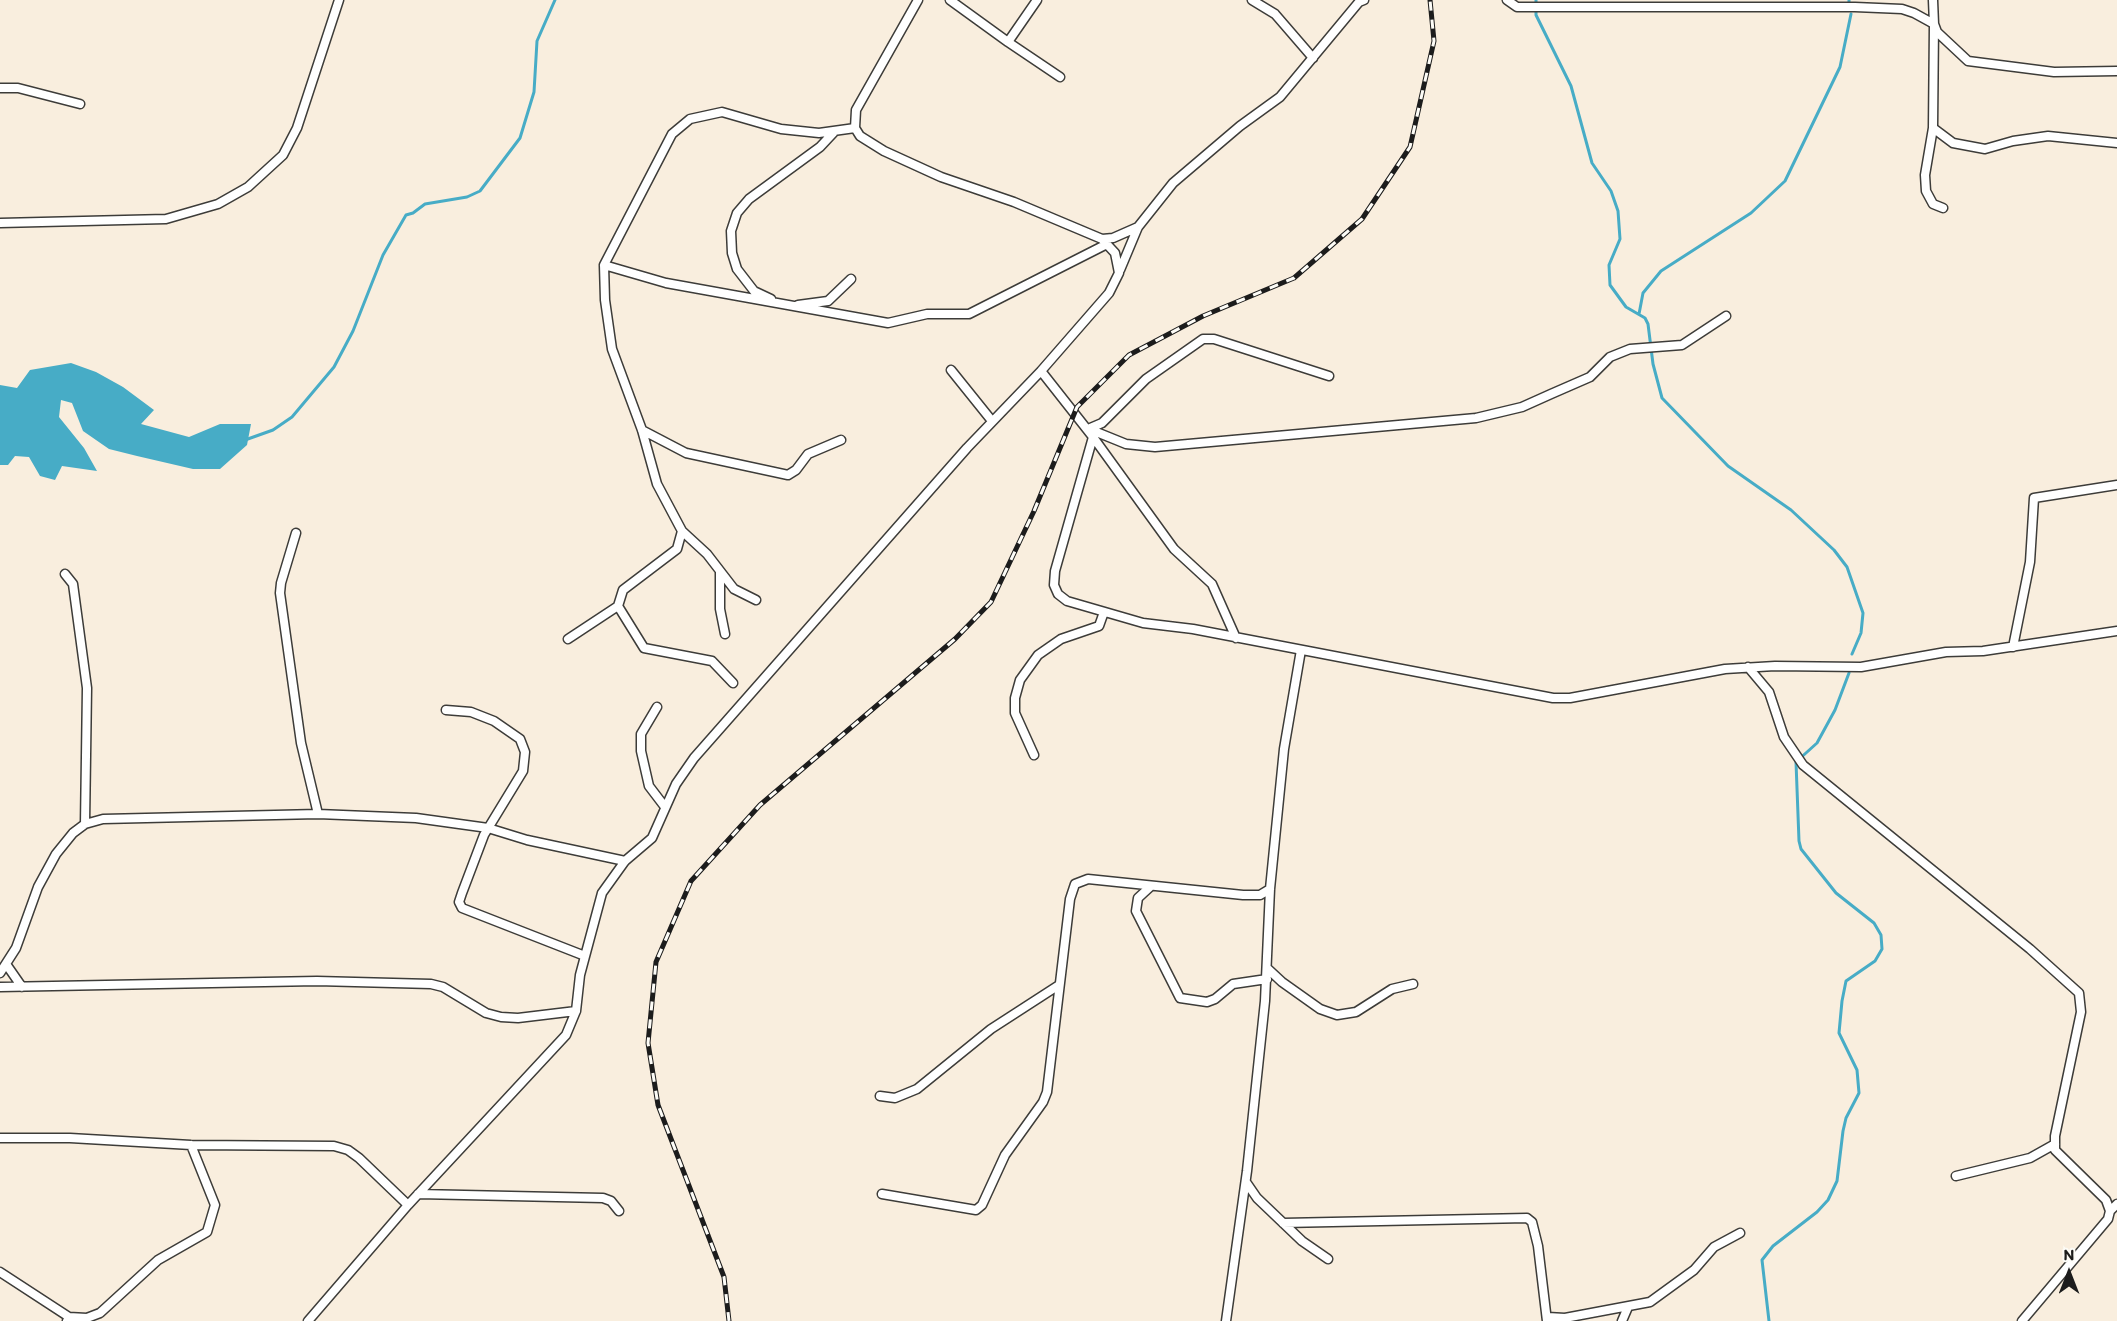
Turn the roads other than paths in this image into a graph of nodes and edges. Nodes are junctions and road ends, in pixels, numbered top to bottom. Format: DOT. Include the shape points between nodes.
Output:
graph roads {
  1 [pos="339,0"];
  2 [pos="918,0"];
  3 [pos="950,0"];
  4 [pos="1037,0"];
  5 [pos="1252,0"];
  6 [pos="1364,0"];
  7 [pos="1507,0"];
  8 [pos="1934,0"];
  9 [pos="1934,24"];
  10 [pos="1008,42"];
  11 [pos="1313,58"];
  12 [pos="2117,71"];
  13 [pos="1060,77"];
  14 [pos="0,88"];
  15 [pos="80,104"];
  16 [pos="1933,128"];
  17 [pos="855,129"];
  18 [pos="836,131"];
  19 [pos="2117,144"];
  20 [pos="1943,208"];
  21 [pos="0,223"];
  22 [pos="1138,226"];
  23 [pos="1105,242"];
  24 [pos="604,265"];
  25 [pos="1119,273"];
  26 [pos="851,279"];
  27 [pos="1726,316"];
  28 [pos="951,370"];
  29 [pos="1041,371"];
  30 [pos="1329,376"];
  31 [pos="992,421"];
  32 [pos="642,430"];
  33 [pos="1090,432"];
  34 [pos="842,440"];
  35 [pos="2117,485"];
  36 [pos="682,531"];
  37 [pos="296,533"];
  38 [pos="720,572"];
  39 [pos="64,574"];
  40 [pos="756,600"];
  41 [pos="618,606"];
  42 [pos="1104,612"];
  43 [pos="2117,631"];
  44 [pos="725,634"];
  45 [pos="1236,638"];
  46 [pos="568,639"];
  47 [pos="2013,647"];
  48 [pos="1301,650"];
  49 [pos="1748,667"];
  50 [pos="733,683"];
  51 [pos="657,707"];
  52 [pos="446,710"];
  53 [pos="1034,755"];
  54 [pos="665,807"];
  55 [pos="318,814"];
  56 [pos="85,824"];
  57 [pos="488,828"];
  58 [pos="625,861"];
  59 [pos="1151,886"];
  60 [pos="1270,889"];
  61 [pos="585,956"];
  62 [pos="6,964"];
  63 [pos="1268,969"];
  64 [pos="0,973"];
  65 [pos="1267,979"];
  66 [pos="1413,984"];
  67 [pos="1059,985"];
  68 [pos="0,987"];
  69 [pos="22,987"];
  70 [pos="576,1011"];
  71 [pos="880,1096"];
  72 [pos="0,1138"];
  73 [pos="2055,1144"];
  74 [pos="191,1145"];
  75 [pos="1956,1176"];
  76 [pos="1245,1181"];
  77 [pos="418,1194"];
  78 [pos="882,1194"];
  79 [pos="2117,1204"];
  80 [pos="408,1205"];
  81 [pos="619,1211"];
  82 [pos="2110,1211"];
  83 [pos="1283,1223"];
  84 [pos="1740,1233"];
  85 [pos="1328,1259"];
  86 [pos="0,1272"];
  87 [pos="1628,1306"];
  88 [pos="68,1319"];
  89 [pos="96,1319"];
  90 [pos="1547,1319"];
  91 [pos="308,1321"];
  92 [pos="1226,1321"];
  93 [pos="1622,1321"];
  94 [pos="2022,1321"];
  1 -- 21 [label="street" via="297,128 283,155 248,187 218,204 166,219"];
  2 -- 17 [label="street" via="856,110"];
  3 -- 10 [label="street"];
  4 -- 10 [label="street"];
  5 -- 11 [label="street" via="1275,14"];
  6 -- 11 [label="street"];
  7 -- 9 [label="street" via="1516,7 1902,9"];
  8 -- 9 [label="street"];
  9 -- 12 [label="street" via="1937,32 1968,60 2054,72"];
  9 -- 16 [label="street"];
  10 -- 13 [label="street"];
  11 -- 22 [label="street" via="1280,97 1173,183"];
  14 -- 15 [label="street" via="18,88"];
  16 -- 19 [label="street" via="1953,143 1984,149 2048,136"];
  16 -- 20 [label="street" via="1926,191 1933,204"];
  17 -- 18 [label="street"];
  17 -- 23 [label="street" via="884,151 931,173 1014,202"];
  18 -- 24 [label="street" via="781,129 722,112 690,119 672,134"];
  18 -- 26 [label="street" via="749,199 737,213 731,231 732,253 745,282 754,291 787,304 828,301"];
  22 -- 23 [label="street"];
  22 -- 25 [label="street"];
  23 -- 24 [label="street" via="969,314 927,314 888,323 666,283"];
  23 -- 25 [label="street" via="1115,253"];
  24 -- 32 [label="street" via="612,349"];
  25 -- 29 [label="street" via="1109,293"];
  27 -- 33 [label="street" via="1682,345 1630,349 1610,357 1590,377 1522,407 1476,418 1155,447 1126,444"];
  28 -- 31 [label="street"];
  29 -- 31 [label="street"];
  29 -- 33 [label="street"];
  30 -- 33 [label="street" via="1214,339 1203,339 1146,379"];
  31 -- 54 [label="street" via="694,758"];
  32 -- 34 [label="street" via="686,453 788,474 808,454"];
  32 -- 36 [label="street" via="657,484"];
  33 -- 42 [label="street" via="1054,571 1054,585 1067,601"];
  33 -- 45 [label="street" via="1174,549 1212,584"];
  35 -- 47 [label="street" via="2034,498 2030,562"];
  36 -- 38 [label="street" via="708,554"];
  36 -- 41 [label="street" via="677,549 623,590"];
  37 -- 55 [label="street" via="280,593 301,743"];
  38 -- 40 [label="street" via="734,589"];
  38 -- 44 [label="street"];
  39 -- 56 [label="street" via="73,584 87,688"];
  41 -- 46 [label="street"];
  41 -- 50 [label="street" via="644,648 712,662"];
  42 -- 45 [label="street" via="1143,623"];
  42 -- 53 [label="street" via="1100,626 1061,639 1038,654 1020,680 1015,713"];
  43 -- 47 [label="street"];
  45 -- 48 [label="street"];
  47 -- 49 [label="street" via="1946,652 1860,668"];
  48 -- 49 [label="street" via="1553,698 1585,697 1669,678"];
  48 -- 60 [label="street" via="1287,725"];
  49 -- 73 [label="street" via="1769,692 1784,737 1803,765 2079,993 2081,1012"];
  51 -- 54 [label="street" via="641,734 641,751 650,786"];
  52 -- 57 [label="street" via="483,715 523,744 523,771"];
  54 -- 58 [label="street" via="651,838"];
  55 -- 56 [label="street" via="103,819"];
  55 -- 57 [label="street" via="416,818"];
  56 -- 62 [label="street" via="73,833 46,870"];
  57 -- 58 [label="street"];
  57 -- 61 [label="street" via="459,902 462,908"];
  58 -- 61 [label="street" via="602,893"];
  59 -- 60 [label="street" via="1243,895 1260,895"];
  59 -- 65 [label="street" via="1138,897 1136,911 1180,998 1207,1002 1233,984"];
  59 -- 67 [label="street" via="1088,879 1075,884"];
  60 -- 63 [label="street"];
  61 -- 70 [label="street"];
  62 -- 64 [label="street"];
  62 -- 69 [label="street"];
  63 -- 65 [label="street"];
  63 -- 66 [label="street" via="1320,1009 1337,1015 1356,1012 1392,989"];
  65 -- 76 [label="street"];
  67 -- 71 [label="street" via="991,1029 917,1089 895,1098"];
  67 -- 78 [label="street" via="1047,1092 1008,1149 980,1208"];
  68 -- 69 [label="street"];
  69 -- 70 [label="street" via="317,981 431,984 501,1017"];
  70 -- 77 [label="street" via="566,1035"];
  72 -- 74 [label="street"];
  73 -- 75 [label="street" via="2030,1158"];
  73 -- 82 [label="street" via="2058,1155 2106,1200"];
  74 -- 80 [label="street" via="334,1146 359,1158"];
  74 -- 89 [label="street" via="215,1205 207,1232 158,1260"];
  76 -- 83 [label="street"];
  76 -- 92 [label="street"];
  77 -- 80 [label="street"];
  77 -- 81 [label="street" via="603,1198"];
  79 -- 82 [label="street"];
  80 -- 91 [label="street"];
  82 -- 94 [label="street" via="2108,1219"];
  83 -- 85 [label="street"];
  83 -- 90 [label="street" via="1527,1218 1532,1222 1538,1246"];
  84 -- 87 [label="street" via="1714,1247 1694,1270 1659,1298"];
  86 -- 88 [label="street"];
  87 -- 90 [label="street"];
  87 -- 93 [label="street"];
  88 -- 89 [label="street"];
}
